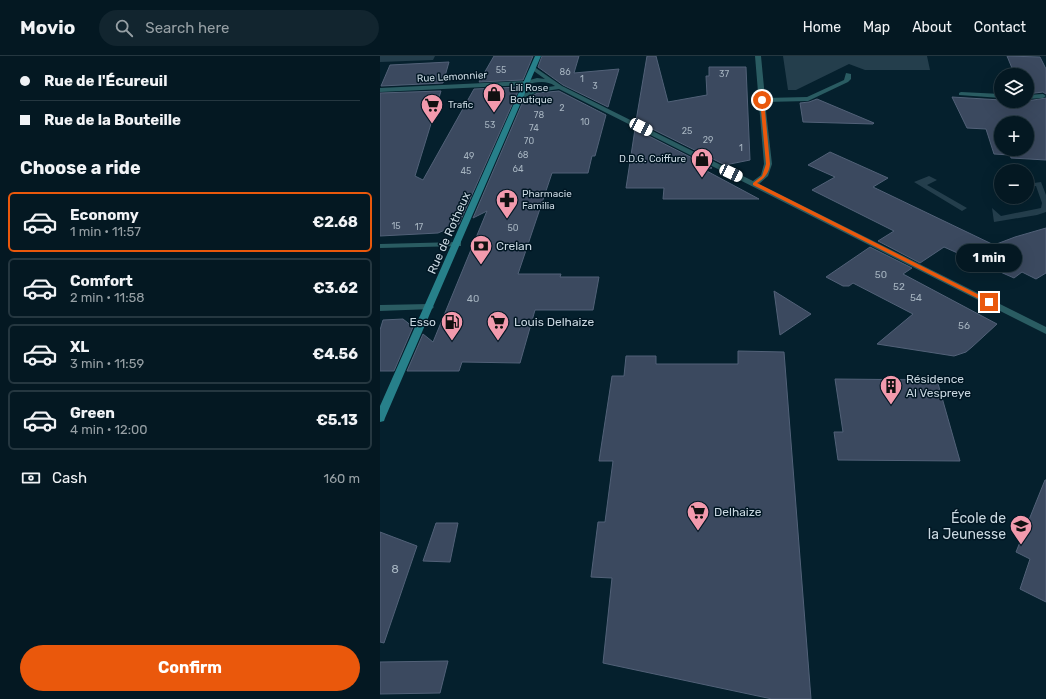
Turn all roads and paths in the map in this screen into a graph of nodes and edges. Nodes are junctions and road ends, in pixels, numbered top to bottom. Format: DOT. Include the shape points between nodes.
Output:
graph roads {
  1 [pos="538,56"];
  2 [pos="758,56"];
  3 [pos="533,68"];
  4 [pos="848,74"];
  5 [pos="526,83"];
  6 [pos="555,85"];
  7 [pos="380,90"];
  8 [pos="960,94"];
  9 [pos="994,96"];
  10 [pos="1043,96"];
  11 [pos="520,97"];
  12 [pos="1034,97"];
  13 [pos="762,100"];
  14 [pos="754,184"];
  15 [pos="458,244"];
  16 [pos="380,246"];
  17 [pos="429,307"];
  18 [pos="380,308"];
  19 [pos="1046,331"];
  20 [pos="380,418"];
  1 -- 3 [label="street, Rue de Rotheux"];
  2 -- 13 [label="street"];
  3 -- 5 [label="street, Rue de Rotheux"];
  3 -- 6 [label="street"];
  4 -- 13 [label="street" via="846,81 808,98"];
  5 -- 6 [label="street, Rue Lemonnier" via="532,86"];
  5 -- 7 [label="street, Rue Lemonnier"];
  5 -- 11 [label="street, Rue de Rotheux"];
  6 -- 11 [label="street"];
  6 -- 14 [label="street"];
  8 -- 9 [label="street"];
  10 -- 12 [label="street"];
  11 -- 15 [label="street, Rue de Rotheux"];
  13 -- 14 [label="street" via="768,164 764,176"];
  14 -- 19 [label="street"];
  15 -- 16 [label="street"];
  15 -- 17 [label="street, Rue de Rotheux"];
  17 -- 18 [label="street"];
  17 -- 20 [label="street, Rue de Rotheux"];
}
